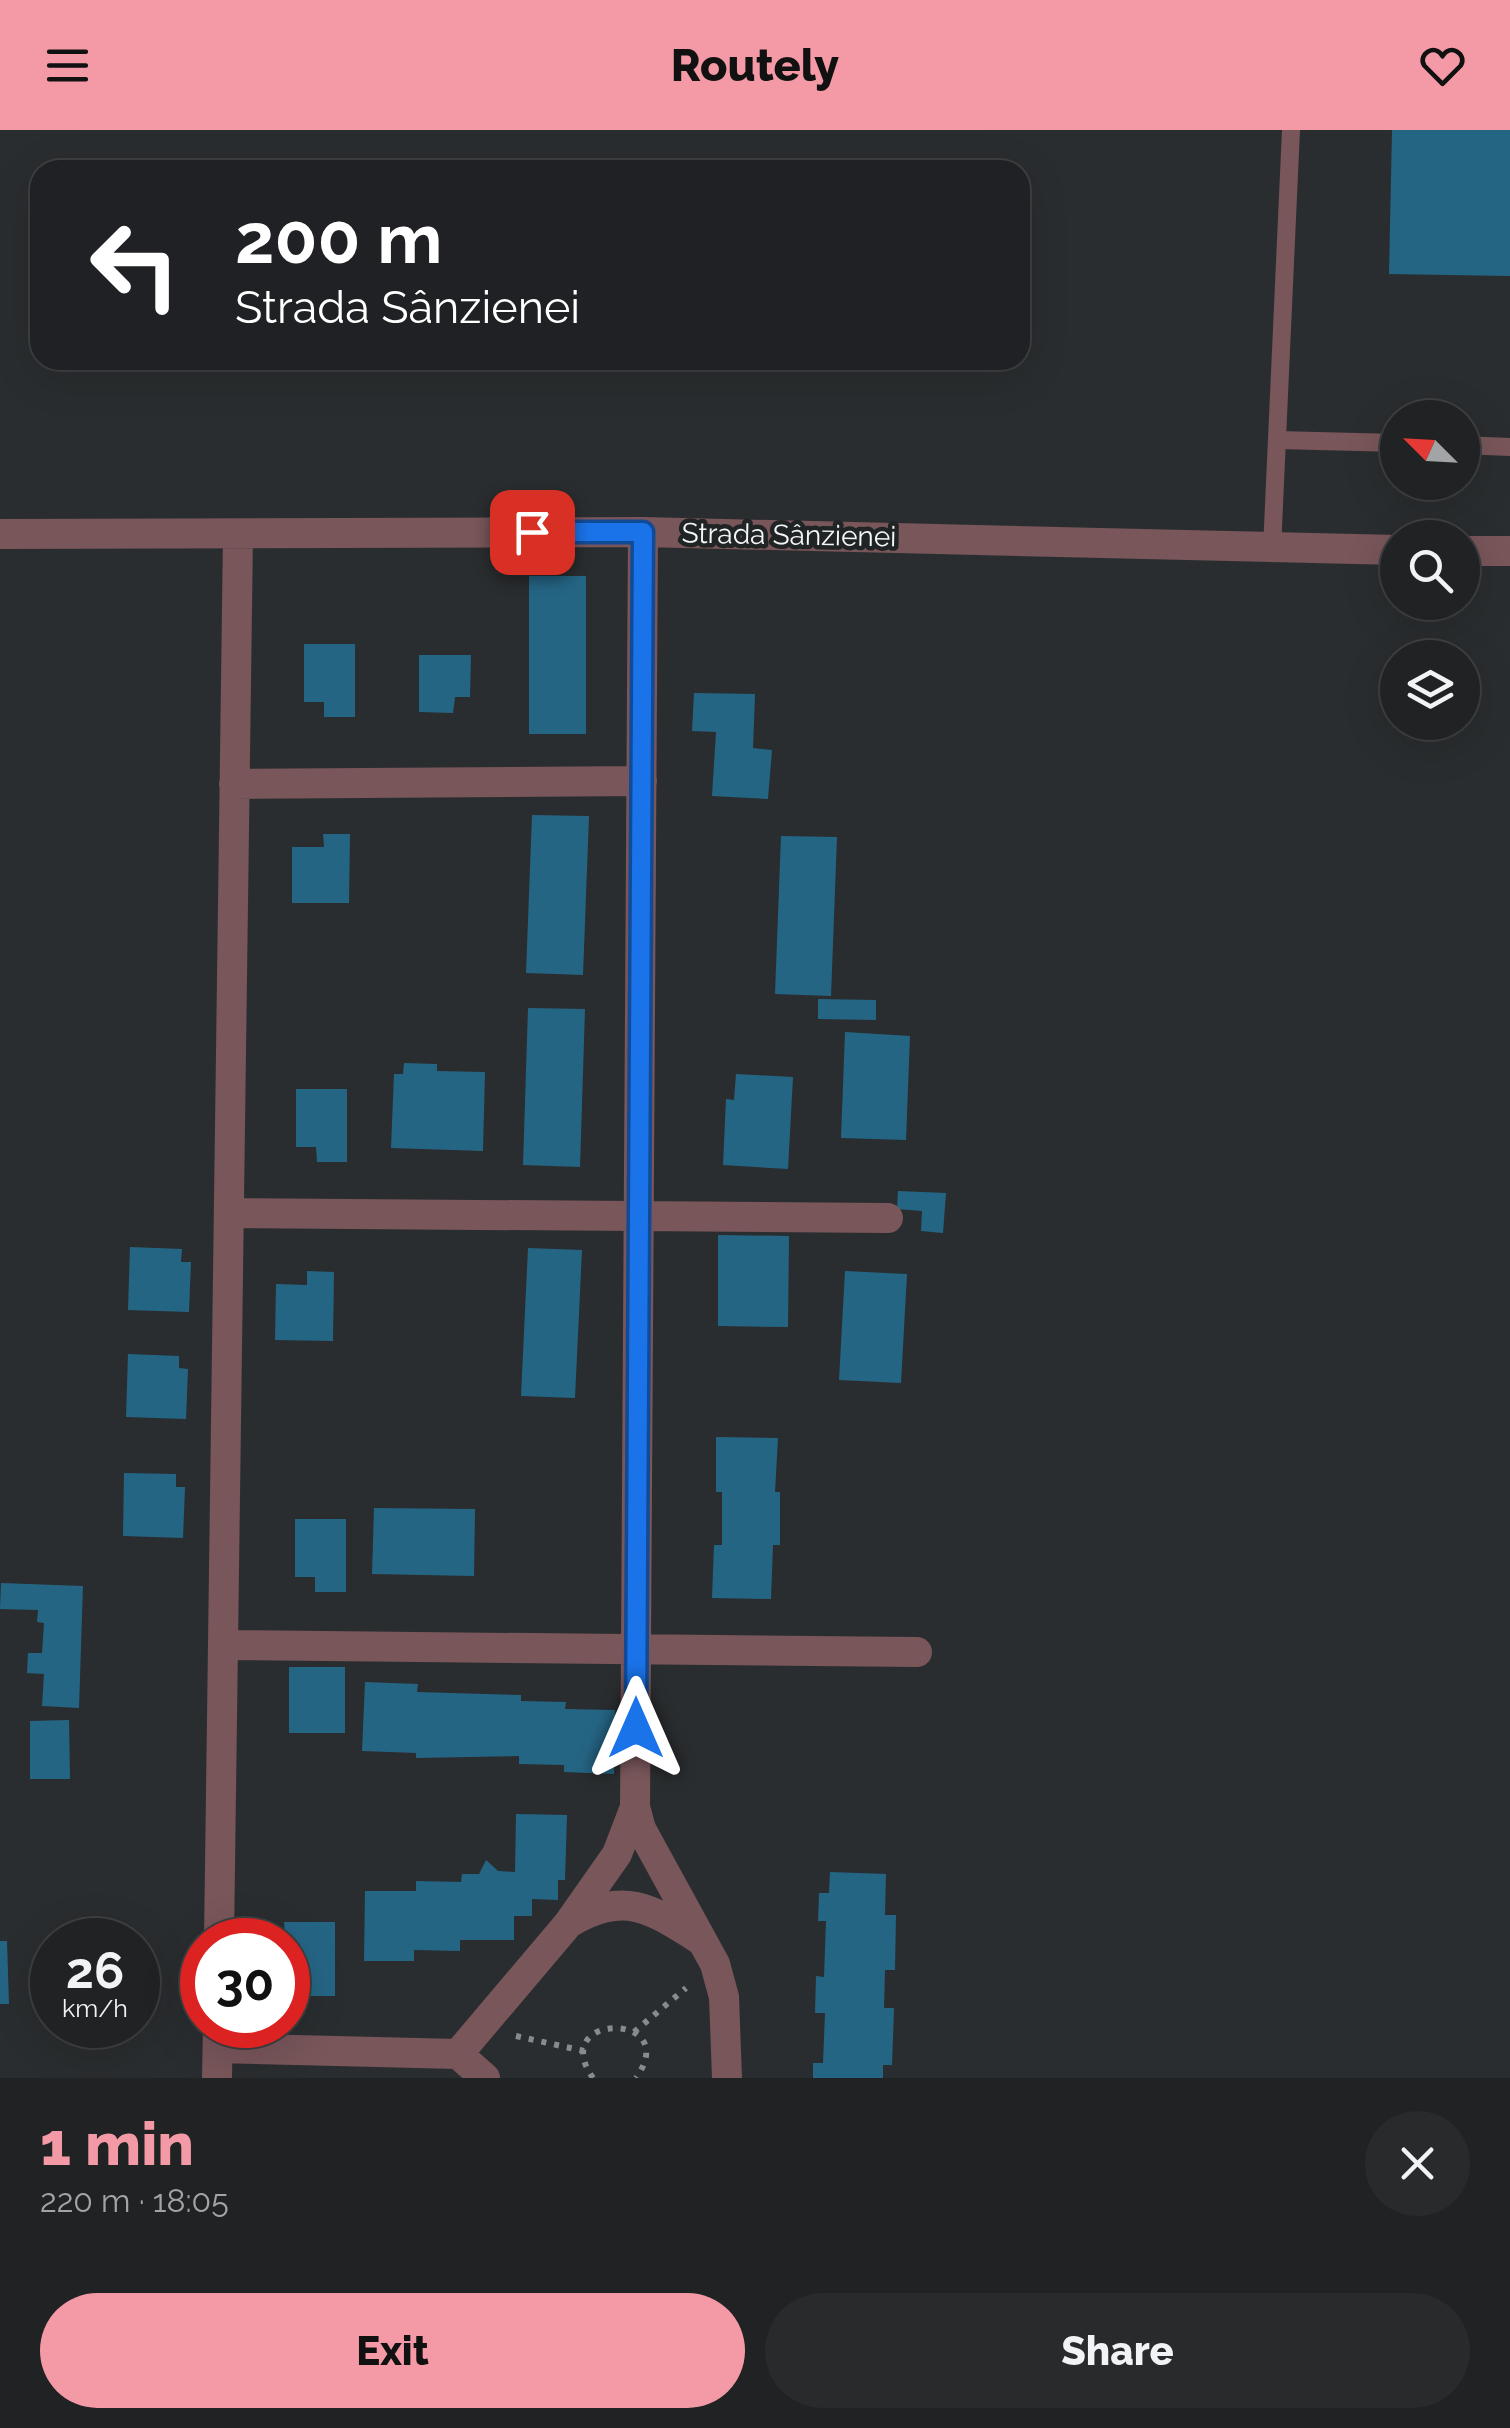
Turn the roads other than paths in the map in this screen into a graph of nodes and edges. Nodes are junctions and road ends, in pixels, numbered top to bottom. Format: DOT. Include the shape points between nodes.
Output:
graph roads {
  1 [pos="1291,130"];
  2 [pos="1277,440"];
  3 [pos="1380,443"];
  4 [pos="1480,445"];
  5 [pos="1510,446"];
  6 [pos="643,532"];
  7 [pos="0,534"];
  8 [pos="238,534"];
  9 [pos="1272,549"];
  10 [pos="1380,550"];
  11 [pos="1480,551"];
  12 [pos="1510,552"];
  13 [pos="642,781"];
  14 [pos="234,784"];
  15 [pos="229,1213"];
  16 [pos="639,1216"];
  17 [pos="888,1218"];
  18 [pos="223,1644"];
  19 [pos="636,1649"];
  20 [pos="917,1652"];
  21 [pos="636,1807"];
  22 [pos="219,1918"];
  23 [pos="568,1924"];
  24 [pos="708,1952"];
  25 [pos="218,2050"];
  26 [pos="458,2054"];
  27 [pos="485,2078"];
  28 [pos="727,2078"];
  1 -- 2 [label="lane"];
  2 -- 3 [label="lane"];
  2 -- 9 [label="lane"];
  4 -- 5 [label="lane"];
  6 -- 8 [label="street, Strada Sânzienei"];
  6 -- 9 [label="street, Strada Sânzienei"];
  6 -- 13 [label="street"];
  7 -- 8 [label="street, Strada Sânzienei"];
  8 -- 14 [label="street"];
  9 -- 10 [label="street, Strada Sânzienei"];
  11 -- 12 [label="street"];
  13 -- 14 [label="street"];
  13 -- 16 [label="street"];
  14 -- 15 [label="street"];
  15 -- 16 [label="street"];
  15 -- 18 [label="street"];
  16 -- 17 [label="street"];
  16 -- 19 [label="street"];
  18 -- 19 [label="street"];
  18 -- 22 [label="street"];
  19 -- 20 [label="street"];
  19 -- 21 [label="street"];
  21 -- 23 [label="street" via="617,1854"];
  21 -- 24 [label="street"];
  23 -- 24 [label="street" via="596,1908 641,1906"];
  23 -- 26 [label="street"];
  24 -- 28 [label="street" via="724,1997"];
  25 -- 26 [label="street"];
  26 -- 27 [label="street"];
}
